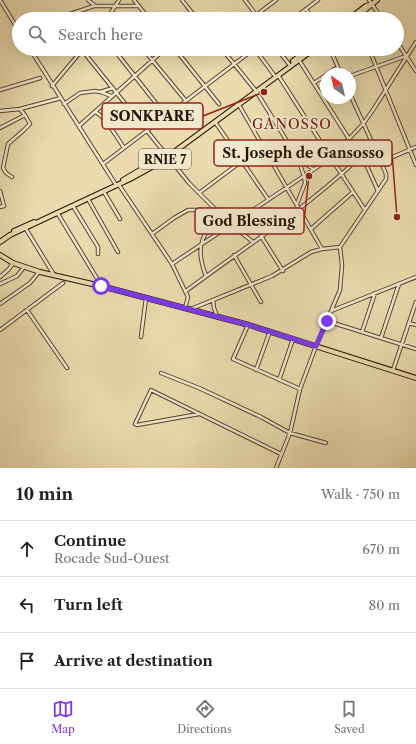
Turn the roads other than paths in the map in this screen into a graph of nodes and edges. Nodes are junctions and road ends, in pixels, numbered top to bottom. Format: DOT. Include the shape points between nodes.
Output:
graph roads {
  1 [pos="0,0"];
  2 [pos="88,0"];
  3 [pos="119,0"];
  4 [pos="134,0"];
  5 [pos="182,0"];
  6 [pos="245,0"];
  7 [pos="276,0"];
  8 [pos="318,0"];
  9 [pos="377,0"];
  10 [pos="370,2"];
  11 [pos="94,6"];
  12 [pos="116,6"];
  13 [pos="139,6"];
  14 [pos="306,9"];
  15 [pos="76,12"];
  16 [pos="112,12"];
  17 [pos="144,12"];
  18 [pos="191,12"];
  19 [pos="254,12"];
  20 [pos="260,12"];
  21 [pos="302,12"];
  22 [pos="308,12"];
  23 [pos="358,12"];
  24 [pos="364,12"];
  25 [pos="377,12"];
  26 [pos="12,20"];
  27 [pos="416,42"];
  28 [pos="404,54"];
  29 [pos="34,56"];
  30 [pos="78,56"];
  31 [pos="88,56"];
  32 [pos="119,56"];
  33 [pos="149,56"];
  34 [pos="157,56"];
  35 [pos="181,56"];
  36 [pos="228,56"];
  37 [pos="245,56"];
  38 [pos="260,56"];
  39 [pos="283,56"];
  40 [pos="297,56"];
  41 [pos="304,56"];
  42 [pos="333,56"];
  43 [pos="372,56"];
  44 [pos="406,57"];
  45 [pos="153,60"];
  46 [pos="299,60"];
  47 [pos="234,64"];
  48 [pos="289,64"];
  49 [pos="338,67"];
  50 [pos="376,67"];
  51 [pos="416,71"];
  52 [pos="356,74"];
  53 [pos="276,75"];
  54 [pos="135,76"];
  55 [pos="40,78"];
  56 [pos="320,79"];
  57 [pos="314,83"];
  58 [pos="52,86"];
  59 [pos="205,86"];
  60 [pos="113,88"];
  61 [pos="0,90"];
  62 [pos="255,90"];
  63 [pos="386,91"];
  64 [pos="100,92"];
  65 [pos="117,93"];
  66 [pos="112,96"];
  67 [pos="61,98"];
  68 [pos="186,101"];
  69 [pos="64,104"];
  70 [pos="219,104"];
  71 [pos="239,104"];
  72 [pos="354,104"];
  73 [pos="20,110"];
  74 [pos="0,111"];
  75 [pos="94,112"];
  76 [pos="25,115"];
  77 [pos="166,116"];
  78 [pos="215,122"];
  79 [pos="363,124"];
  80 [pos="79,126"];
  81 [pos="0,128"];
  82 [pos="146,131"];
  83 [pos="349,139"];
  84 [pos="373,144"];
  85 [pos="416,147"];
  86 [pos="124,148"];
  87 [pos="410,150"];
  88 [pos="168,155"];
  89 [pos="362,155"];
  90 [pos="331,158"];
  91 [pos="298,159"];
  92 [pos="242,161"];
  93 [pos="381,162"];
  94 [pos="103,164"];
  95 [pos="416,165"];
  96 [pos="313,169"];
  97 [pos="342,175"];
  98 [pos="304,176"];
  99 [pos="12,177"];
  100 [pos="117,184"];
  101 [pos="287,187"];
  102 [pos="0,191"];
  103 [pos="378,191"];
  104 [pos="104,192"];
  105 [pos="353,192"];
  106 [pos="198,193"];
  107 [pos="88,199"];
  108 [pos="268,199"];
  109 [pos="297,204"];
  110 [pos="73,206"];
  111 [pos="0,208"];
  112 [pos="299,208"];
  113 [pos="216,210"];
  114 [pos="365,210"];
  115 [pos="220,211"];
  116 [pos="58,214"];
  117 [pos="245,214"];
  118 [pos="120,219"];
  119 [pos="230,224"];
  120 [pos="26,228"];
  121 [pos="311,228"];
  122 [pos="152,234"];
  123 [pos="0,236"];
  124 [pos="260,236"];
  125 [pos="0,242"];
  126 [pos="253,242"];
  127 [pos="201,245"];
  128 [pos="340,247"];
  129 [pos="322,249"];
  130 [pos="118,252"];
  131 [pos="98,254"];
  132 [pos="1,255"];
  133 [pos="234,255"];
  134 [pos="13,263"];
  135 [pos="172,264"];
  136 [pos="24,267"];
  137 [pos="283,270"];
  138 [pos="40,272"];
  139 [pos="54,275"];
  140 [pos="0,276"];
  141 [pos="206,276"];
  142 [pos="416,277"];
  143 [pos="63,283"];
  144 [pos="0,284"];
  145 [pos="252,284"];
  146 [pos="399,284"];
  147 [pos="101,286"];
  148 [pos="186,291"];
  149 [pos="375,293"];
  150 [pos="146,297"];
  151 [pos="213,300"];
  152 [pos="261,302"];
  153 [pos="416,302"];
  154 [pos="0,304"];
  155 [pos="187,308"];
  156 [pos="27,310"];
  157 [pos="331,311"];
  158 [pos="218,316"];
  159 [pos="327,321"];
  160 [pos="409,323"];
  161 [pos="249,325"];
  162 [pos="416,325"];
  163 [pos="0,330"];
  164 [pos="270,331"];
  165 [pos="362,332"];
  166 [pos="141,337"];
  167 [pos="293,338"];
  168 [pos="381,338"];
  169 [pos="402,345"];
  170 [pos="316,346"];
  171 [pos="416,349"];
  172 [pos="67,368"];
  173 [pos="256,370"];
  174 [pos="393,370"];
  175 [pos="162,373"];
  176 [pos="416,378"];
  177 [pos="279,380"];
  178 [pos="300,389"];
  179 [pos="199,414"];
  180 [pos="290,433"];
  181 [pos="326,443"];
  182 [pos="281,454"];
  183 [pos="276,468"];
  1 -- 26 [label="street"];
  2 -- 11 [label="street"];
  3 -- 12 [label="street"];
  4 -- 13 [label="street"];
  5 -- 18 [label="street"];
  6 -- 19 [label="street"];
  7 -- 20 [label="street"];
  8 -- 14 [label="street"];
  9 -- 10 [label="main road"];
  10 -- 23 [label="main road"];
  10 -- 24 [label="main road" via="370,7"];
  10 -- 25 [label="street"];
  11 -- 12 [label="street"];
  11 -- 15 [label="street"];
  12 -- 13 [label="street"];
  12 -- 16 [label="street"];
  13 -- 17 [label="street"];
  14 -- 21 [label="street"];
  14 -- 22 [label="street"];
  27 -- 44 [label="street"];
  28 -- 44 [label="street"];
  29 -- 58 [label="street"];
  30 -- 58 [label="street"];
  31 -- 60 [label="street"];
  32 -- 54 [label="street"];
  33 -- 45 [label="street"];
  34 -- 45 [label="street"];
  35 -- 59 [label="street"];
  36 -- 47 [label="street"];
  37 -- 47 [label="street"];
  38 -- 53 [label="street"];
  39 -- 48 [label="street"];
  40 -- 48 [label="main road, RNIE 7 / RNIE 7"];
  41 -- 46 [label="main road, RNIE 7 / RNIE 7"];
  42 -- 49 [label="street"];
  43 -- 50 [label="street"];
  44 -- 50 [label="street"];
  44 -- 51 [label="street"];
  44 -- 63 [label="street"];
  45 -- 54 [label="street"];
  45 -- 68 [label="street"];
  46 -- 53 [label="main road, RNIE 7 / RNIE 7"];
  46 -- 57 [label="street"];
  47 -- 59 [label="street"];
  47 -- 62 [label="street"];
  48 -- 53 [label="main road, RNIE 7 / RNIE 7"];
  50 -- 52 [label="street"];
  50 -- 63 [label="street"];
  53 -- 62 [label="main road, RNIE 7 / RNIE 7"];
  53 -- 90 [label="street"];
  54 -- 65 [label="street"];
  54 -- 77 [label="street"];
  55 -- 61 [label="street"];
  56 -- 57 [label="street"];
  57 -- 83 [label="street"];
  58 -- 67 [label="street"];
  59 -- 68 [label="street"];
  59 -- 70 [label="street"];
  60 -- 64 [label="street"];
  60 -- 65 [label="street"];
  62 -- 71 [label="main road, RNIE 7 / RNIE 7"];
  62 -- 88 [label="main road, RNIE 7 / RNIE 7"];
  62 -- 91 [label="street"];
  63 -- 79 [label="street"];
  63 -- 87 [label="street"];
  64 -- 66 [label="street"];
  64 -- 69 [label="street" via="80,93"];
  65 -- 66 [label="street"];
  65 -- 82 [label="street"];
  66 -- 75 [label="street"];
  67 -- 69 [label="street"];
  67 -- 73 [label="street"];
  68 -- 77 [label="street"];
  69 -- 80 [label="street"];
  71 -- 78 [label="main road, RNIE 7 / RNIE 7"];
  71 -- 101 [label="street"];
  72 -- 79 [label="street"];
  73 -- 74 [label="street"];
  73 -- 76 [label="street"];
  75 -- 80 [label="street"];
  75 -- 86 [label="street" via="100,114"];
  76 -- 81 [label="street"];
  76 -- 99 [label="street" via="30,124 8,144 3,168"];
  77 -- 82 [label="street"];
  78 -- 88 [label="main road, RNIE 7 / RNIE 7"];
  78 -- 92 [label="street"];
  79 -- 83 [label="street"];
  79 -- 84 [label="street"];
  80 -- 94 [label="street"];
  82 -- 86 [label="street"];
  82 -- 88 [label="street"];
  83 -- 90 [label="street"];
  84 -- 89 [label="street"];
  84 -- 93 [label="street"];
  85 -- 87 [label="street"];
  86 -- 94 [label="street"];
  87 -- 93 [label="street"];
  87 -- 95 [label="street"];
  88 -- 100 [label="main road, RNIE 7 / RNIE 7" via="145,171"];
  88 -- 106 [label="street"];
  89 -- 97 [label="street"];
  89 -- 103 [label="street"];
  90 -- 96 [label="street"];
  90 -- 97 [label="street"];
  91 -- 96 [label="street"];
  91 -- 98 [label="street"];
  92 -- 106 [label="street"];
  92 -- 108 [label="street"];
  93 -- 103 [label="street" via="386,179"];
  94 -- 100 [label="street"];
  96 -- 98 [label="street"];
  97 -- 105 [label="street"];
  97 -- 112 [label="street"];
  98 -- 101 [label="street"];
  98 -- 109 [label="street" via="304,186"];
  100 -- 104 [label="main road, RNIE 7 / RNIE 7"];
  100 -- 122 [label="street"];
  100 -- 123 [label="main road, RNIE 7 / RNIE 7"];
  101 -- 108 [label="street"];
  101 -- 109 [label="street"];
  102 -- 111 [label="street" via="4,206"];
  103 -- 114 [label="street"];
  104 -- 107 [label="main road, RNIE 7 / RNIE 7"];
  104 -- 118 [label="street"];
  105 -- 114 [label="street"];
  105 -- 121 [label="street"];
  106 -- 113 [label="street"];
  107 -- 110 [label="main road, RNIE 7 / RNIE 7"];
  107 -- 130 [label="street"];
  108 -- 117 [label="street"];
  109 -- 112 [label="street"];
  110 -- 116 [label="main road, RNIE 7 / RNIE 7"];
  110 -- 131 [label="street" via="98,247"];
  112 -- 121 [label="street"];
  112 -- 124 [label="street"];
  113 -- 115 [label="street"];
  113 -- 122 [label="street" via="184,212"];
  114 -- 128 [label="street"];
  115 -- 117 [label="street"];
  115 -- 119 [label="street"];
  115 -- 127 [label="street"];
  116 -- 120 [label="main road, RNIE 7 / RNIE 7"];
  116 -- 147 [label="street"];
  117 -- 119 [label="street"];
  119 -- 126 [label="street"];
  119 -- 127 [label="street"];
  120 -- 125 [label="main road, RNIE 7 / RNIE 7"];
  120 -- 139 [label="street"];
  121 -- 129 [label="street"];
  122 -- 135 [label="street"];
  124 -- 126 [label="street"];
  124 -- 137 [label="street"];
  126 -- 133 [label="street"];
  127 -- 135 [label="street"];
  127 -- 141 [label="street" via="202,266"];
  128 -- 129 [label="street"];
  128 -- 157 [label="street" via="340,290"];
  129 -- 137 [label="street" via="306,254"];
  132 -- 134 [label="main road"];
  133 -- 141 [label="street"];
  133 -- 145 [label="street"];
  134 -- 136 [label="main road"];
  134 -- 140 [label="street"];
  135 -- 148 [label="street"];
  136 -- 138 [label="main road"];
  136 -- 144 [label="street" via="17,276"];
  137 -- 145 [label="street"];
  138 -- 139 [label="main road"];
  138 -- 154 [label="street" via="30,283"];
  139 -- 147 [label="main road"];
  141 -- 148 [label="street"];
  142 -- 146 [label="street"];
  143 -- 156 [label="street"];
  145 -- 151 [label="street"];
  145 -- 152 [label="street"];
  146 -- 149 [label="street"];
  146 -- 168 [label="street"];
  147 -- 150 [label="main road"];
  148 -- 155 [label="street"];
  149 -- 157 [label="street"];
  149 -- 165 [label="street"];
  150 -- 155 [label="main road"];
  150 -- 166 [label="street"];
  151 -- 155 [label="street"];
  151 -- 158 [label="street"];
  153 -- 160 [label="street"];
  155 -- 158 [label="main road"];
  156 -- 163 [label="street"];
  156 -- 172 [label="street"];
  157 -- 159 [label="street"];
  158 -- 161 [label="main road"];
  159 -- 165 [label="street"];
  159 -- 170 [label="street"];
  160 -- 162 [label="street"];
  160 -- 169 [label="street"];
  161 -- 164 [label="main road"];
  161 -- 173 [label="street" via="233,359"];
  164 -- 167 [label="main road"];
  164 -- 173 [label="street"];
  165 -- 168 [label="street"];
  167 -- 170 [label="main road"];
  167 -- 177 [label="street"];
  168 -- 169 [label="street"];
  169 -- 171 [label="street"];
  169 -- 174 [label="street"];
  170 -- 174 [label="main road"];
  170 -- 178 [label="street"];
  173 -- 177 [label="street"];
  174 -- 176 [label="main road"];
  175 -- 180 [label="street" via="206,391"];
  177 -- 178 [label="street"];
  178 -- 180 [label="street"];
  179 -- 179 [label="street" via="137,425 135,424 152,390"];
  179 -- 182 [label="street"];
  180 -- 181 [label="street"];
  180 -- 182 [label="street"];
  182 -- 183 [label="street"];
}
